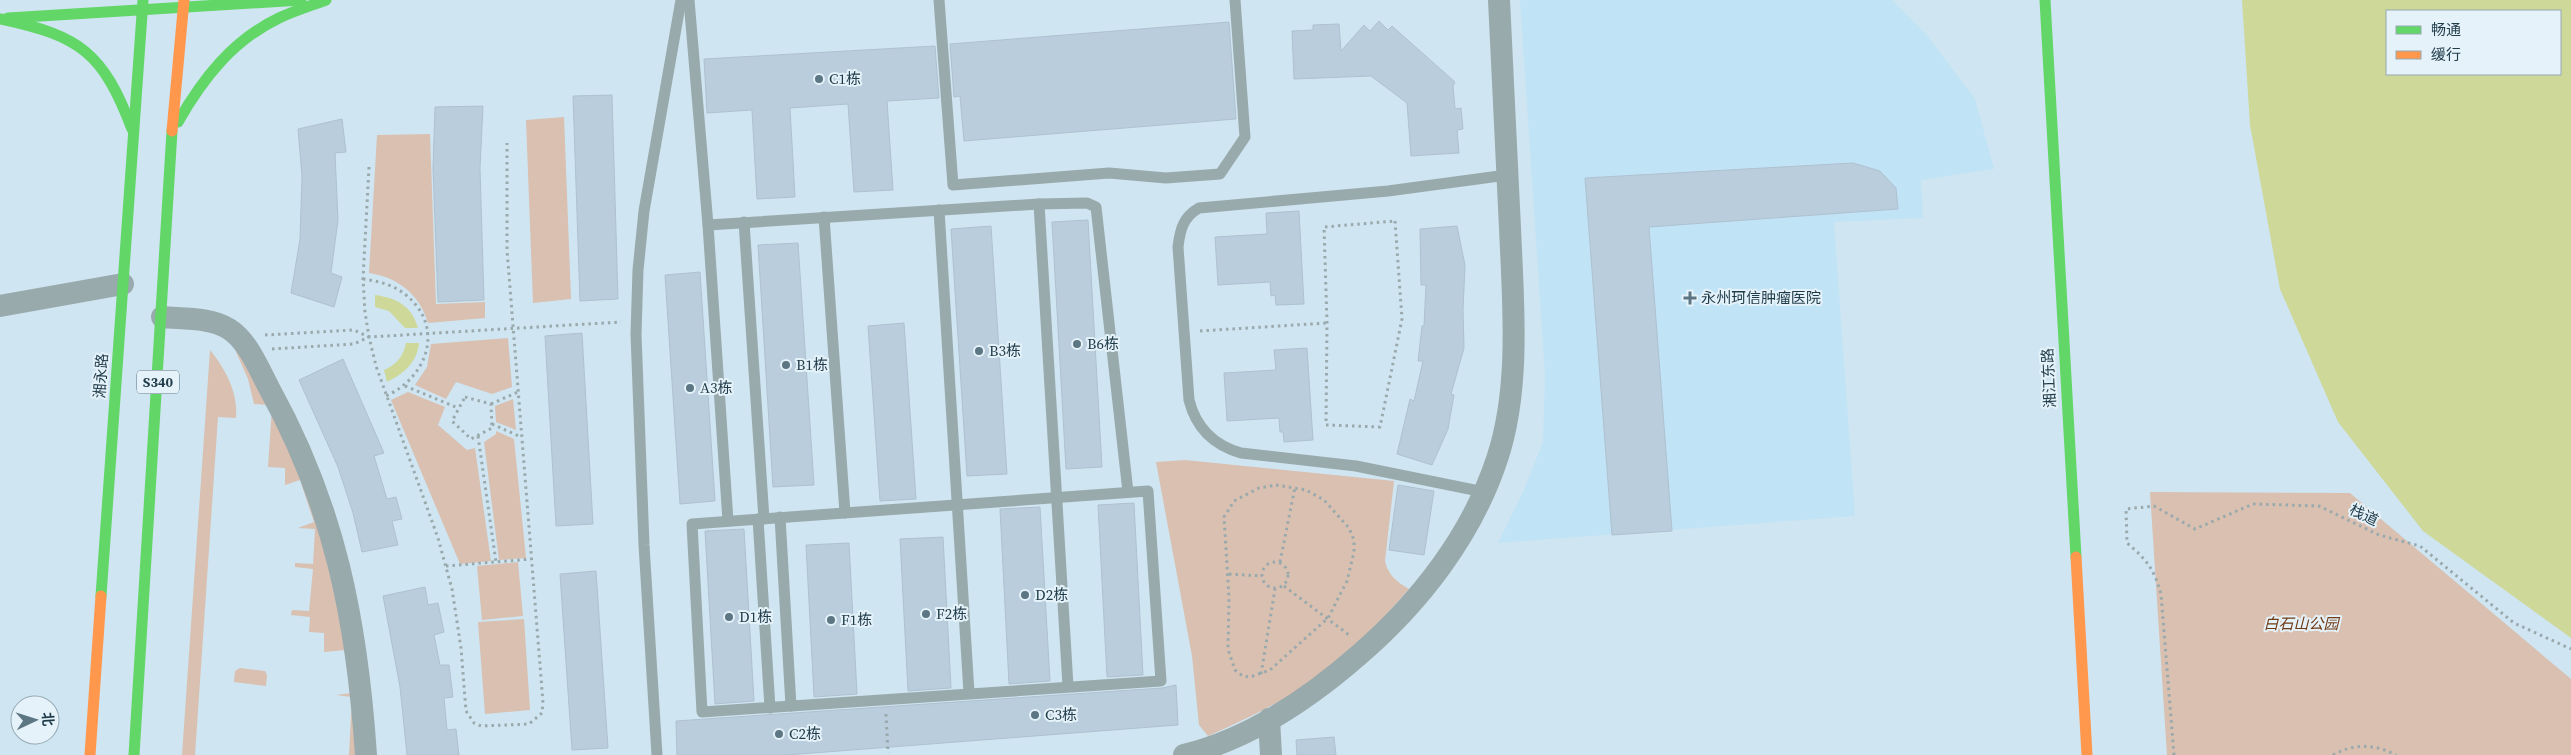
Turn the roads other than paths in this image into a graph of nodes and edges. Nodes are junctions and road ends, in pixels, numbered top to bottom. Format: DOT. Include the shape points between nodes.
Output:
graph roads {
  1 [pos="301,0"];
  2 [pos="326,0"];
  3 [pos="681,0"];
  4 [pos="689,0"];
  5 [pos="939,0"];
  6 [pos="1235,0"];
  7 [pos="1500,0"];
  8 [pos="2045,0"];
  9 [pos="184,4"];
  10 [pos="143,5"];
  11 [pos="0,19"];
  12 [pos="172,132"];
  13 [pos="134,134"];
  14 [pos="1508,175"];
  15 [pos="1039,204"];
  16 [pos="939,210"];
  17 [pos="824,217"];
  18 [pos="744,222"];
  19 [pos="708,225"];
  20 [pos="123,284"];
  21 [pos="0,306"];
  22 [pos="162,317"];
  23 [pos="1128,492"];
  24 [pos="1484,492"];
  25 [pos="1058,497"];
  26 [pos="958,504"];
  27 [pos="845,512"];
  28 [pos="780,517"];
  29 [pos="761,519"];
  30 [pos="728,521"];
  31 [pos="1068,686"];
  32 [pos="969,693"];
  33 [pos="792,706"];
  34 [pos="770,708"];
  35 [pos="1268,719"];
  36 [pos="90,755"];
  37 [pos="134,755"];
  38 [pos="366,755"];
  39 [pos="657,755"];
  40 [pos="1184,755"];
  41 [pos="1271,755"];
  42 [pos="2087,755"];
  1 -- 9 [label="main road"];
  2 -- 12 [label="main road" via="272,21 242,41 216,64 196,90"];
  3 -- 39 [label="lane" via="644,211 638,270 644,545"];
  4 -- 19 [label="lane"];
  5 -- 6 [label="lane" via="953,185 1109,173 1166,178 1220,174 1245,137"];
  7 -- 14 [label="street"];
  8 -- 42 [label="main road, 湘江东路"];
  9 -- 10 [label="main road"];
  9 -- 12 [label="main road, S340"];
  10 -- 11 [label="main road"];
  10 -- 13 [label="main road, 湘永路 / S340"];
  11 -- 13 [label="main road" via="35,26 86,52 108,75"];
  12 -- 22 [label="main road, S340" via="166,160"];
  13 -- 20 [label="main road, 湘永路 / S340" via="137,158"];
  14 -- 24 [label="street" via="1514,306 1512,358 1506,420 1498,457"];
  14 -- 24 [label="lane" via="1388,191 1199,208 1191,212 1179,233 1189,400 1192,414 1201,428 1225,449 1356,466"];
  15 -- 16 [label="lane"];
  15 -- 23 [label="lane" via="1087,203 1096,207"];
  15 -- 25 [label="lane"];
  16 -- 17 [label="lane"];
  16 -- 26 [label="lane"];
  17 -- 18 [label="lane"];
  17 -- 27 [label="lane"];
  18 -- 19 [label="lane"];
  18 -- 29 [label="lane"];
  19 -- 30 [label="lane"];
  20 -- 21 [label="street"];
  20 -- 36 [label="main road, 湘永路 / S340"];
  22 -- 37 [label="main road, S340"];
  22 -- 38 [label="street" via="216,323 238,336 259,369 300,449 318,492 343,573 359,664"];
  23 -- 25 [label="lane"];
  23 -- 31 [label="lane" via="1148,491 1161,681"];
  24 -- 35 [label="street" via="1454,548 1386,632 1304,698"];
  25 -- 26 [label="lane"];
  25 -- 31 [label="lane"];
  26 -- 27 [label="lane"];
  26 -- 32 [label="lane"];
  27 -- 28 [label="lane"];
  28 -- 29 [label="lane"];
  28 -- 33 [label="lane"];
  29 -- 30 [label="lane"];
  29 -- 34 [label="lane"];
  30 -- 34 [label="lane" via="692,524 702,712"];
  31 -- 32 [label="lane"];
  32 -- 33 [label="lane"];
  33 -- 34 [label="lane"];
  35 -- 40 [label="street" via="1229,741"];
  35 -- 41 [label="street"];
}
